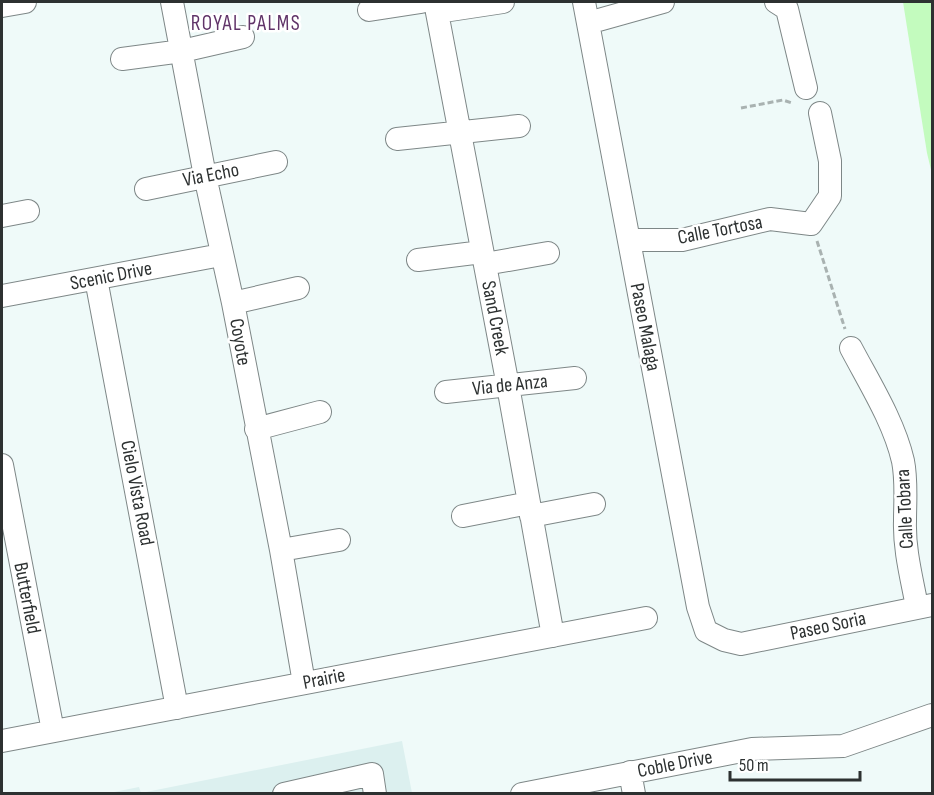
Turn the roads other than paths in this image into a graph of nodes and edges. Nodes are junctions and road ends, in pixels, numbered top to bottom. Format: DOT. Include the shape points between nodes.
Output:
graph roads {
  1 [pos="25,2"];
  2 [pos="172,2"];
  3 [pos="503,2"];
  4 [pos="663,2"];
  5 [pos="776,2"];
  6 [pos="431,5"];
  7 [pos="2,6"];
  8 [pos="369,10"];
  9 [pos="586,12"];
  10 [pos="243,37"];
  11 [pos="182,51"];
  12 [pos="122,59"];
  13 [pos="806,88"];
  14 [pos="820,113"];
  15 [pos="519,126"];
  16 [pos="459,131"];
  17 [pos="397,139"];
  18 [pos="276,162"];
  19 [pos="205,176"];
  20 [pos="146,189"];
  21 [pos="28,211"];
  22 [pos="2,216"];
  23 [pos="629,240"];
  24 [pos="548,253"];
  25 [pos="221,255"];
  26 [pos="483,258"];
  27 [pos="418,260"];
  28 [pos="96,279"];
  29 [pos="298,288"];
  30 [pos="2,296"];
  31 [pos="233,303"];
  32 [pos="851,348"];
  33 [pos="575,378"];
  34 [pos="508,386"];
  35 [pos="446,392"];
  36 [pos="320,412"];
  37 [pos="256,429"];
  38 [pos="2,465"];
  39 [pos="594,504"];
  40 [pos="530,509"];
  41 [pos="463,516"];
  42 [pos="339,540"];
  43 [pos="281,550"];
  44 [pos="925,606"];
  45 [pos="646,618"];
  46 [pos="553,636"];
  47 [pos="724,640"];
  48 [pos="304,683"];
  49 [pos="177,708"];
  50 [pos="933,715"];
  51 [pos="53,731"];
  52 [pos="2,741"];
  53 [pos="632,783"];
  54 [pos="284,794"];
  55 [pos="375,794"];
  56 [pos="522,794"];
  1 -- 7 [label="street"];
  2 -- 11 [label="street, Coyote"];
  3 -- 6 [label="street"];
  4 -- 9 [label="street"];
  5 -- 13 [label="street" via="788,9"];
  6 -- 8 [label="street"];
  6 -- 16 [label="street, Sand Creek"];
  9 -- 23 [label="street, Paseo Malaga"];
  10 -- 11 [label="street"];
  11 -- 12 [label="street"];
  11 -- 19 [label="street, Coyote"];
  14 -- 23 [label="street, Calle Tortosa" via="830,161 830,196 811,224 770,219 682,240"];
  15 -- 16 [label="street"];
  16 -- 17 [label="street"];
  16 -- 26 [label="street, Sand Creek"];
  18 -- 19 [label="street, Via Echo"];
  19 -- 20 [label="street, Via Echo"];
  19 -- 25 [label="street, Coyote"];
  21 -- 22 [label="street"];
  23 -- 47 [label="street, Paseo Malaga" via="698,607 706,631"];
  24 -- 26 [label="street"];
  25 -- 28 [label="street, Scenic Drive"];
  25 -- 31 [label="street, Coyote"];
  26 -- 27 [label="street"];
  26 -- 34 [label="street, Sand Creek"];
  28 -- 30 [label="street, Scenic Drive"];
  28 -- 49 [label="street, Cielo Vista Road"];
  29 -- 31 [label="street"];
  31 -- 37 [label="street, Coyote"];
  32 -- 44 [label="street, Calle Tobara" via="903,460 908,557"];
  33 -- 34 [label="street, Via de Anza"];
  34 -- 35 [label="street, Via de Anza"];
  34 -- 40 [label="street, Sand Creek"];
  36 -- 37 [label="street"];
  37 -- 43 [label="street, Coyote"];
  38 -- 51 [label="street, Butterfield"];
  39 -- 40 [label="street"];
  40 -- 41 [label="street"];
  40 -- 46 [label="street, Sand Creek"];
  42 -- 43 [label="street"];
  43 -- 48 [label="street, Coyote"];
  44 -- 47 [label="street, Paseo Soria" via="741,644"];
  45 -- 46 [label="street, Prairie"];
  46 -- 48 [label="street, Prairie"];
  48 -- 49 [label="street, Prairie"];
  49 -- 51 [label="street, Prairie"];
  50 -- 53 [label="street, Coble Drive" via="843,746 752,749"];
  51 -- 52 [label="street, Prairie"];
  53 -- 56 [label="street, Coble Drive"];
  54 -- 55 [label="street" via="372,774"];
}
